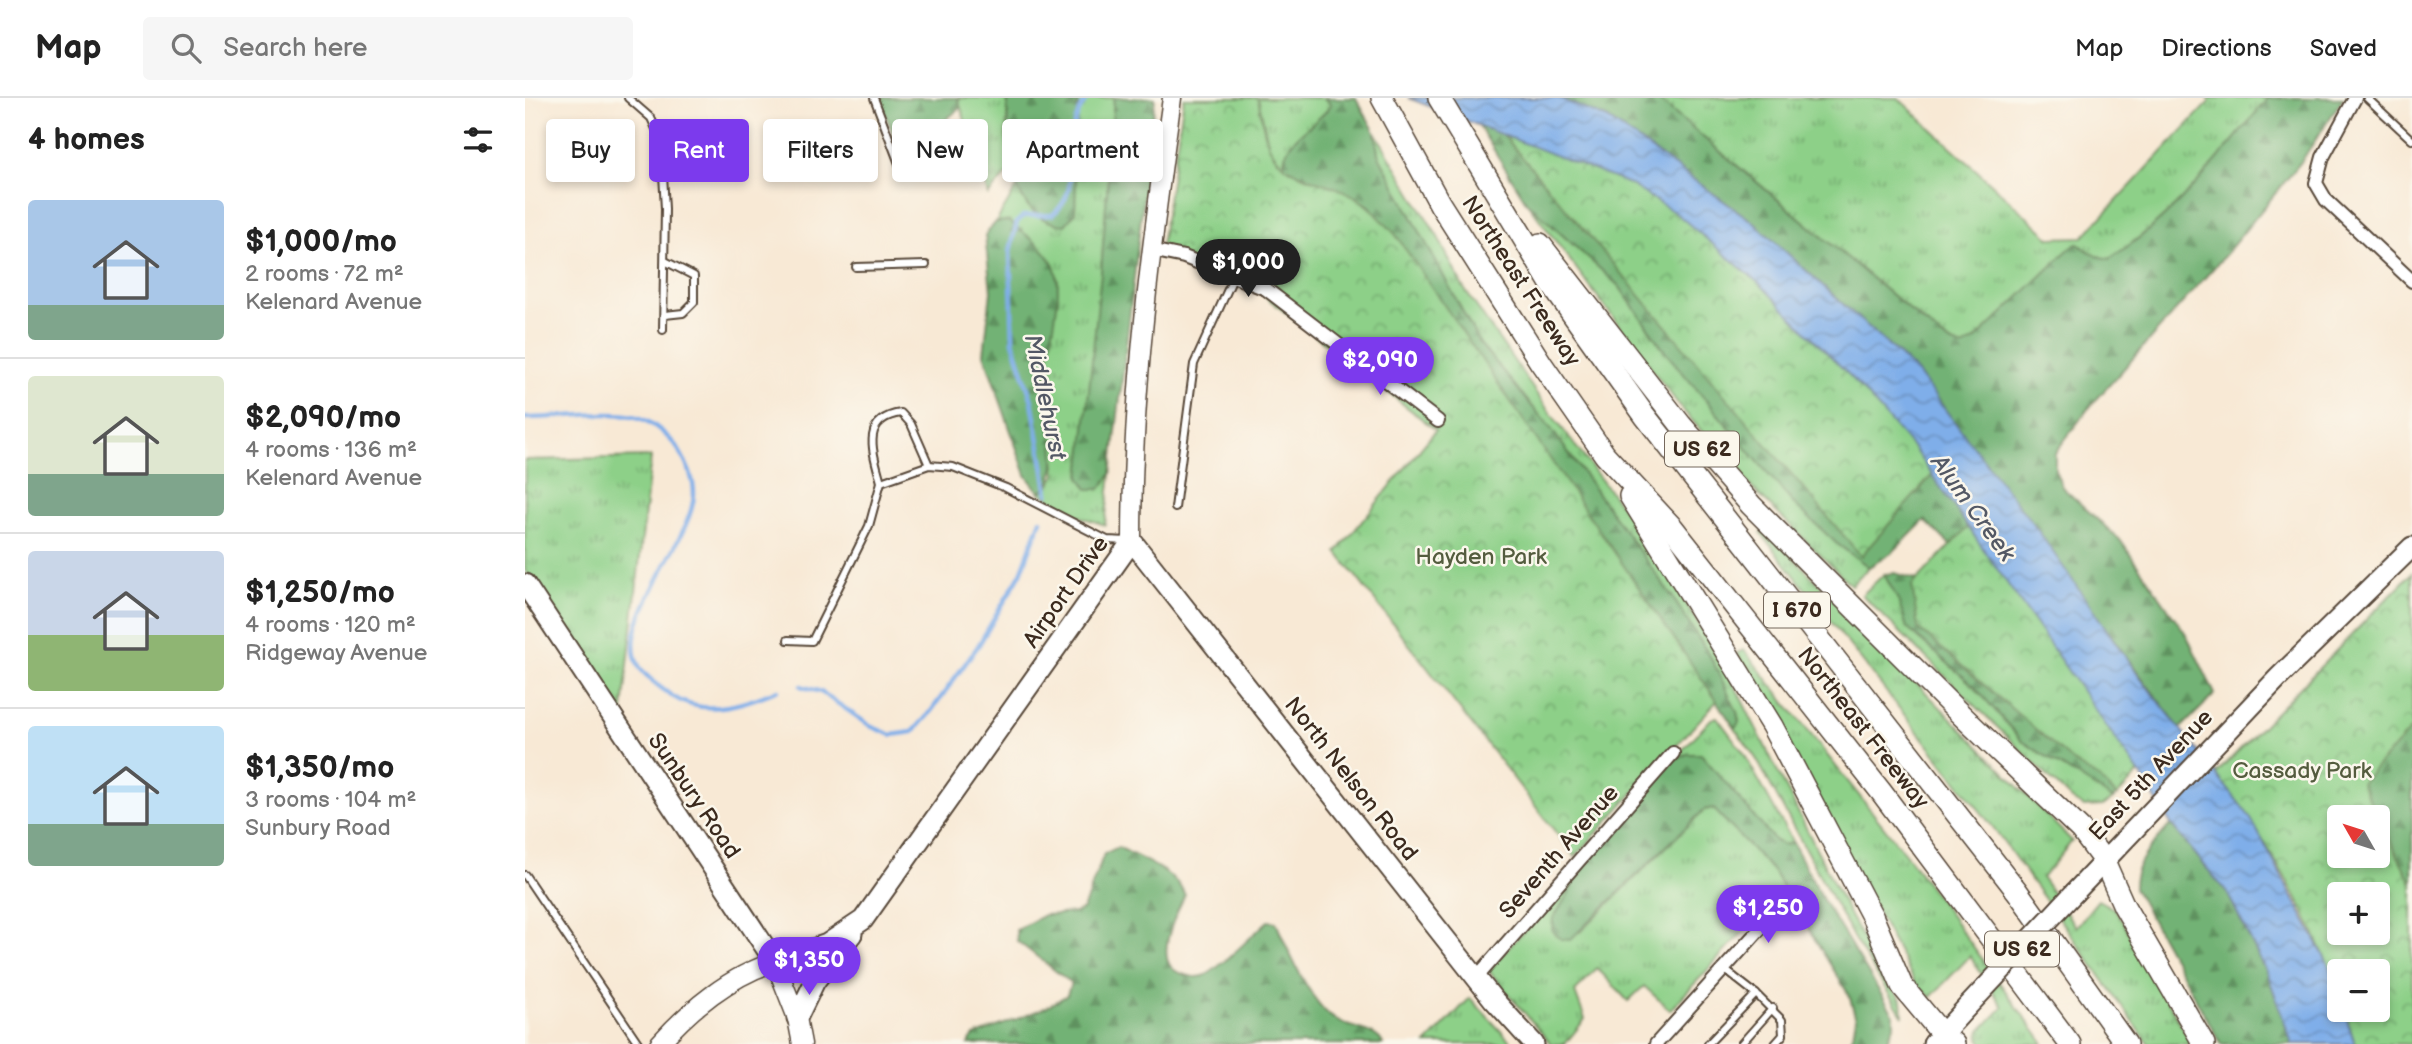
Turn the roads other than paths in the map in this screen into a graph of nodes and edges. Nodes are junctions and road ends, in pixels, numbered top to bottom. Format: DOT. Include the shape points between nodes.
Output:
graph roads {
  1 [pos="874,98"];
  2 [pos="1172,98"];
  3 [pos="1382,98"];
  4 [pos="1439,98"];
  5 [pos="2355,98"];
  6 [pos="2367,98"];
  7 [pos="632,99"];
  8 [pos="2412,140"];
  9 [pos="892,145"];
  10 [pos="1481,168"];
  11 [pos="1151,250"];
  12 [pos="665,261"];
  13 [pos="926,265"];
  14 [pos="856,267"];
  15 [pos="1235,274"];
  16 [pos="2412,281"];
  17 [pos="665,315"];
  18 [pos="663,330"];
  19 [pos="1439,421"];
  20 [pos="1605,455"];
  21 [pos="929,465"];
  22 [pos="881,482"];
  23 [pos="1175,508"];
  24 [pos="1132,541"];
  25 [pos="2412,547"];
  26 [pos="525,584"];
  27 [pos="789,640"];
  28 [pos="1673,753"];
  29 [pos="2104,861"];
  30 [pos="525,875"];
  31 [pos="1787,899"];
  32 [pos="863,920"];
  33 [pos="2042,928"];
  34 [pos="775,962"];
  35 [pos="1724,969"];
  36 [pos="1477,977"];
  37 [pos="1756,994"];
  38 [pos="1773,1008"];
  39 [pos="797,1018"];
  40 [pos="1943,1041"];
  41 [pos="639,1044"];
  42 [pos="659,1044"];
  43 [pos="802,1044"];
  44 [pos="1534,1044"];
  45 [pos="1656,1044"];
  46 [pos="1708,1044"];
  47 [pos="1741,1044"];
  48 [pos="1775,1044"];
  49 [pos="2070,1044"];
  50 [pos="2126,1044"];
  51 [pos="2204,1044"];
  1 -- 9 [label="lane"];
  2 -- 11 [label="main road, Airport Drive"];
  3 -- 20 [label="highway, Northeast Freeway / I 670" via="1417,164 1541,363"];
  4 -- 10 [label="highway, Northeast Freeway / I 670"];
  5 -- 16 [label="street" via="2323,157 2316,183 2326,200"];
  6 -- 8 [label="lane"];
  7 -- 12 [label="lane" via="651,118 661,140"];
  10 -- 29 [label="highway, US 62" via="1681,425 1751,505 2081,830"];
  10 -- 33 [label="highway, Northeast Freeway / I 670" via="1551,284 1645,416"];
  11 -- 15 [label="street"];
  11 -- 24 [label="main road, Airport Drive" via="1132,449"];
  12 -- 17 [label="lane"];
  12 -- 17 [label="lane" via="694,276 694,302 683,313"];
  13 -- 14 [label="lane"];
  15 -- 19 [label="street" via="1266,289"];
  15 -- 23 [label="lane" via="1194,364"];
  17 -- 18 [label="lane"];
  20 -- 40 [label="highway, US 62" via="1772,726 1873,918 1902,986"];
  20 -- 49 [label="highway, Northeast Freeway / I 670" via="1673,528 1874,782"];
  21 -- 22 [label="lane"];
  21 -- 22 [label="lane" via="911,424 901,413 887,415 877,421 872,432"];
  21 -- 24 [label="lane" via="953,467 1006,488 1107,540"];
  22 -- 27 [label="lane" via="869,526 812,641"];
  24 -- 32 [label="main road, Airport Drive"];
  24 -- 36 [label="main road, North Nelson Road"];
  25 -- 29 [label="main road, East 5th Avenue" via="2248,708"];
  26 -- 34 [label="main road, Sunbury Road"];
  28 -- 36 [label="street, Seventh Avenue"];
  29 -- 33 [label="main road, East 5th Avenue / US 62, bridge"];
  29 -- 51 [label="highway" via="2124,906"];
  30 -- 41 [label="lane"];
  31 -- 35 [label="street"];
  32 -- 34 [label="main road, Airport Drive" via="827,944"];
  32 -- 39 [label="main road" via="815,981"];
  33 -- 40 [label="main road, East 5th Avenue / US 62, bridge" via="1968,1006"];
  33 -- 50 [label="highway, Northeast Freeway / I 670"];
  34 -- 39 [label="main road, Sunbury Road"];
  34 -- 42 [label="main road" via="753,969 685,1016"];
  35 -- 37 [label="lane"];
  35 -- 45 [label="street"];
  36 -- 44 [label="main road, North Nelson Road"];
  37 -- 38 [label="lane"];
  37 -- 46 [label="lane"];
  38 -- 47 [label="lane"];
  38 -- 48 [label="lane" via="1784,1027"];
  39 -- 43 [label="main road, Sunbury Road"];
}
